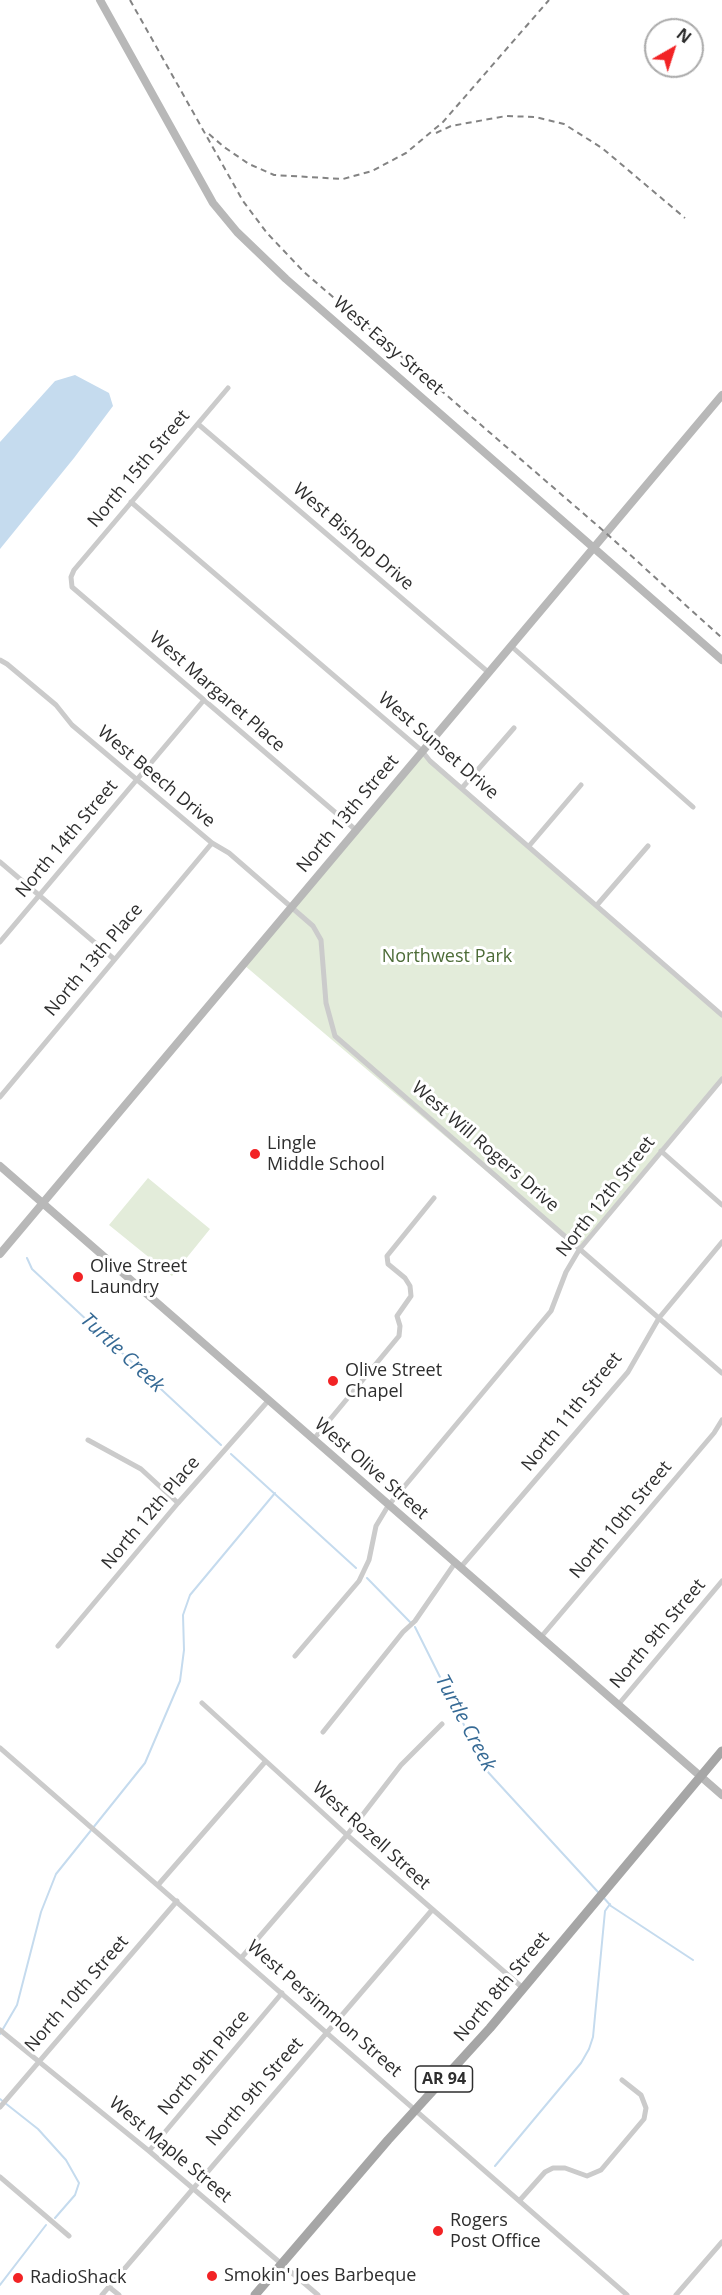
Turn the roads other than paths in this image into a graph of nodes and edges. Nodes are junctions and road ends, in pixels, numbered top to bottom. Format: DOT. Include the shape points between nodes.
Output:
graph roads {
  1 [pos="100,0"];
  2 [pos="228,388"];
  3 [pos="722,395"];
  4 [pos="198,424"];
  5 [pos="131,502"];
  6 [pos="594,548"];
  7 [pos="74,570"];
  8 [pos="511,646"];
  9 [pos="0,660"];
  10 [pos="722,660"];
  11 [pos="488,672"];
  12 [pos="204,700"];
  13 [pos="514,728"];
  14 [pos="422,751"];
  15 [pos="136,779"];
  16 [pos="581,785"];
  17 [pos="462,788"];
  18 [pos="693,807"];
  19 [pos="357,831"];
  20 [pos="212,843"];
  21 [pos="529,846"];
  22 [pos="648,846"];
  23 [pos="0,862"];
  24 [pos="39,896"];
  25 [pos="597,905"];
  26 [pos="291,907"];
  27 [pos="0,942"];
  28 [pos="114,959"];
  29 [pos="722,1015"];
  30 [pos="722,1079"];
  31 [pos="0,1097"];
  32 [pos="661,1151"];
  33 [pos="0,1166"];
  34 [pos="434,1198"];
  35 [pos="43,1204"];
  36 [pos="722,1205"];
  37 [pos="722,1242"];
  38 [pos="579,1250"];
  39 [pos="0,1254"];
  40 [pos="659,1318"];
  41 [pos="722,1373"];
  42 [pos="268,1401"];
  43 [pos="722,1420"];
  44 [pos="88,1440"];
  45 [pos="313,1440"];
  46 [pos="178,1503"];
  47 [pos="388,1506"];
  48 [pos="458,1566"];
  49 [pos="722,1581"];
  50 [pos="541,1637"];
  51 [pos="58,1646"];
  52 [pos="295,1656"];
  53 [pos="202,1702"];
  54 [pos="618,1705"];
  55 [pos="442,1724"];
  56 [pos="323,1732"];
  57 [pos="0,1748"];
  58 [pos="722,1751"];
  59 [pos="265,1762"];
  60 [pos="701,1777"];
  61 [pos="722,1795"];
  62 [pos="347,1835"];
  63 [pos="158,1885"];
  64 [pos="177,1901"];
  65 [pos="432,1910"];
  66 [pos="242,1957"];
  67 [pos="523,1988"];
  68 [pos="282,1993"];
  69 [pos="0,2030"];
  70 [pos="327,2032"];
  71 [pos="39,2060"];
  72 [pos="622,2080"];
  73 [pos="0,2107"];
  74 [pos="416,2110"];
  75 [pos="149,2151"];
  76 [pos="0,2177"];
  77 [pos="193,2188"];
  78 [pos="520,2200"];
  79 [pos="69,2236"];
  80 [pos="722,2242"];
  81 [pos="281,2264"];
  82 [pos="110,2287"];
  83 [pos="102,2295"];
  84 [pos="119,2295"];
  85 [pos="255,2295"];
  86 [pos="318,2295"];
  87 [pos="627,2295"];
  88 [pos="676,2295"];
  1 -- 6 [label="main road, West Easy Street" via="213,202 237,232"];
  2 -- 4 [label="street, North 15th Street"];
  3 -- 6 [label="main road, North 13th Street"];
  4 -- 5 [label="street, North 15th Street"];
  4 -- 11 [label="street, West Bishop Drive"];
  5 -- 7 [label="street, North 15th Street"];
  5 -- 14 [label="street, West Sunset Drive"];
  6 -- 8 [label="main road, North 13th Street"];
  6 -- 10 [label="main road, West Easy Street"];
  7 -- 12 [label="street, West Margaret Place" via="70,577 72,587"];
  8 -- 11 [label="main road, North 13th Street"];
  8 -- 18 [label="street"];
  9 -- 15 [label="street, West Beech Drive" via="56,705 72,725"];
  11 -- 14 [label="main road, North 13th Street"];
  12 -- 15 [label="street, North 14th Street"];
  12 -- 19 [label="street, West Margaret Place"];
  13 -- 17 [label="street"];
  14 -- 17 [label="street, West Sunset Drive"];
  14 -- 19 [label="main road, North 13th Street"];
  15 -- 20 [label="street, West Beech Drive"];
  15 -- 24 [label="street, North 14th Street"];
  16 -- 21 [label="street"];
  17 -- 21 [label="street, West Sunset Drive"];
  19 -- 26 [label="main road, North 13th Street"];
  20 -- 26 [label="street, West Beech Drive"];
  20 -- 28 [label="street, North 13th Place"];
  21 -- 25 [label="street, West Sunset Drive"];
  22 -- 25 [label="street"];
  23 -- 24 [label="street"];
  24 -- 27 [label="street, North 14th Street"];
  24 -- 28 [label="street"];
  25 -- 29 [label="street, West Sunset Drive"];
  26 -- 35 [label="main road, North 13th Street"];
  26 -- 38 [label="street, West Will Rogers Drive" via="313,926 321,940 326,1003 335,1036"];
  28 -- 31 [label="street, North 13th Place"];
  30 -- 32 [label="street, North 12th Street"];
  32 -- 36 [label="street"];
  32 -- 38 [label="street, North 12th Street"];
  33 -- 35 [label="main road, West Olive Street"];
  34 -- 45 [label="street" via="387,1256 388,1264 410,1286 411,1296 397,1317 399,1336"];
  35 -- 39 [label="main road, North 13th Street"];
  35 -- 42 [label="main road, West Olive Street"];
  37 -- 40 [label="street, North 11th Street"];
  38 -- 40 [label="street, West Will Rogers Drive"];
  38 -- 47 [label="street, North 12th Street" via="551,1311"];
  40 -- 41 [label="street, West Will Rogers Drive"];
  40 -- 48 [label="street, North 11th Street" via="628,1372"];
  42 -- 45 [label="main road, West Olive Street"];
  42 -- 46 [label="street, North 12th Place"];
  43 -- 50 [label="street, North 10th Street"];
  44 -- 46 [label="street" via="141,1469"];
  45 -- 47 [label="main road, West Olive Street"];
  46 -- 51 [label="street, North 12th Place"];
  47 -- 48 [label="main road, West Olive Street"];
  47 -- 52 [label="street, North 12th Street" via="376,1527 369,1560 358,1581"];
  48 -- 50 [label="main road, West Olive Street"];
  48 -- 56 [label="street, North 11th Street"];
  49 -- 54 [label="street, North 9th Street"];
  50 -- 54 [label="main road, West Olive Street"];
  53 -- 59 [label="street, West Rozell Street"];
  54 -- 60 [label="main road, West Olive Street"];
  55 -- 62 [label="street" via="401,1765"];
  57 -- 63 [label="street, West Persimmon Street"];
  58 -- 60 [label="main road, North 8th Street / AR 94"];
  59 -- 62 [label="street, West Rozell Street"];
  59 -- 63 [label="street"];
  60 -- 61 [label="main road, West Olive Street"];
  60 -- 67 [label="main road, North 8th Street / AR 94"];
  62 -- 65 [label="street, West Rozell Street"];
  62 -- 66 [label="street"];
  63 -- 64 [label="street, West Persimmon Street"];
  64 -- 66 [label="street, West Persimmon Street"];
  64 -- 71 [label="street, North 10th Street"];
  65 -- 67 [label="street, West Rozell Street"];
  65 -- 70 [label="street, North 9th Street"];
  66 -- 68 [label="street, West Persimmon Street"];
  67 -- 74 [label="main road, North 8th Street / AR 94"];
  68 -- 70 [label="street, West Persimmon Street"];
  68 -- 75 [label="street, North 9th Place"];
  69 -- 71 [label="street, West Maple Street"];
  70 -- 74 [label="street, West Persimmon Street"];
  70 -- 77 [label="street, North 9th Street"];
  71 -- 73 [label="street, North 10th Street"];
  71 -- 75 [label="street, West Maple Street"];
  72 -- 78 [label="street" via="641,2095 646,2108 644,2119 601,2170 587,2175 553,2168 544,2172"];
  74 -- 78 [label="street, West Persimmon Street"];
  74 -- 81 [label="main road, North 8th Street / AR 94"];
  75 -- 77 [label="street, West Maple Street"];
  76 -- 79 [label="street"];
  77 -- 81 [label="street, West Maple Street"];
  77 -- 82 [label="street, North 9th Street"];
  78 -- 87 [label="street, West Persimmon Street"];
  80 -- 88 [label="street"];
  81 -- 85 [label="main road, North 8th Street / AR 94"];
  81 -- 86 [label="street, West Maple Street"];
  82 -- 83 [label="street, North 9th Street"];
  82 -- 84 [label="street"];
}
